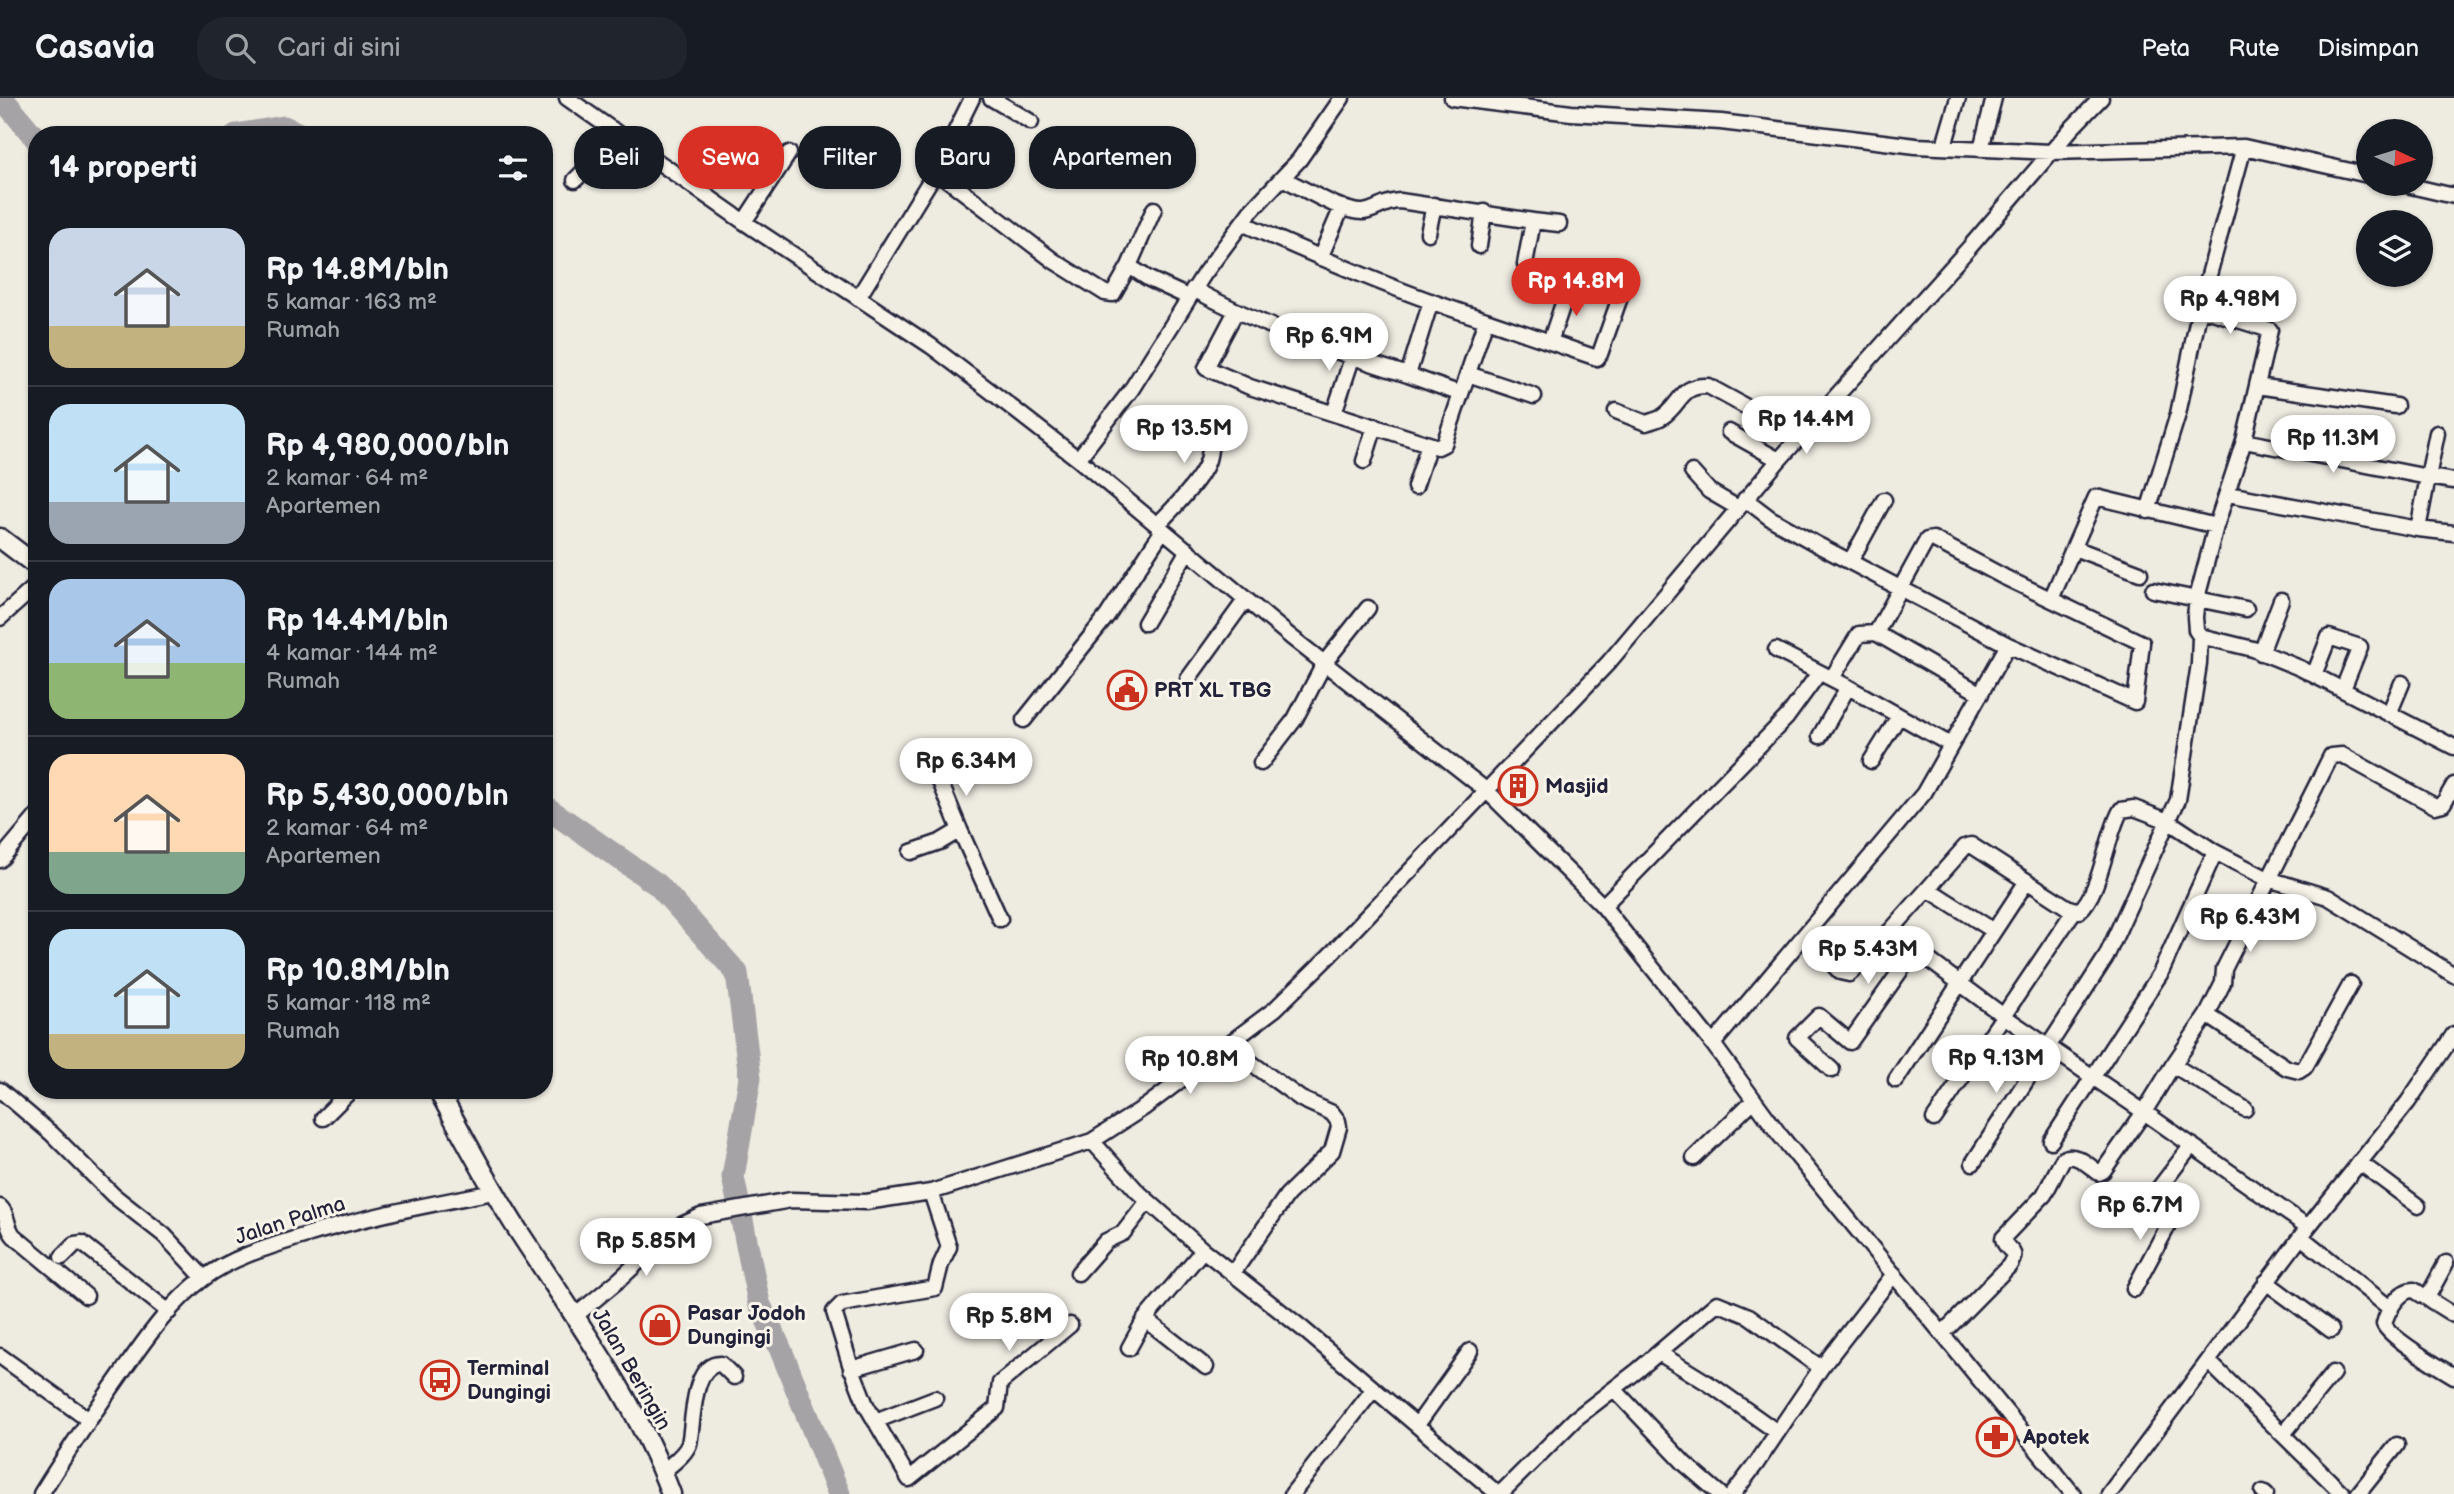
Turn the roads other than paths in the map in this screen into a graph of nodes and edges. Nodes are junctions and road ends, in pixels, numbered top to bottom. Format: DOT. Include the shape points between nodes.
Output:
graph roads {
  1 [pos="567,98"];
  2 [pos="972,98"];
  3 [pos="992,98"];
  4 [pos="1342,98"];
  5 [pos="1452,98"];
  6 [pos="1958,98"];
  7 [pos="1994,98"];
  8 [pos="2101,98"];
  9 [pos="1031,122"];
  10 [pos="2075,125"];
  11 [pos="608,126"];
  12 [pos="958,126"];
  13 [pos="1944,146"];
  14 [pos="2244,147"];
  15 [pos="1981,149"];
  16 [pos="2094,151"];
  17 [pos="2051,152"];
  18 [pos="789,153"];
  19 [pos="664,166"];
  20 [pos="2356,172"];
  21 [pos="1282,178"];
  22 [pos="925,189"];
  23 [pos="960,189"];
  24 [pos="2433,191"];
  25 [pos="2454,196"];
  26 [pos="1434,205"];
  27 [pos="1342,207"];
  28 [pos="1154,209"];
  29 [pos="1485,212"];
  30 [pos="1533,221"];
  31 [pos="744,222"];
  32 [pos="1242,223"];
  33 [pos="1559,224"];
  34 [pos="1428,233"];
  35 [pos="1479,246"];
  36 [pos="1320,258"];
  37 [pos="1525,264"];
  38 [pos="1129,266"];
  39 [pos="1570,283"];
  40 [pos="1625,286"];
  41 [pos="1199,295"];
  42 [pos="858,298"];
  43 [pos="1431,301"];
  44 [pos="2200,308"];
  45 [pos="1236,311"];
  46 [pos="1486,320"];
  47 [pos="1550,342"];
  48 [pos="1357,343"];
  49 [pos="1352,358"];
  50 [pos="1468,374"];
  51 [pos="1408,375"];
  52 [pos="2258,386"];
  53 [pos="1461,394"];
  54 [pos="1534,397"];
  55 [pos="2396,406"];
  56 [pos="1616,411"];
  57 [pos="1335,414"];
  58 [pos="1219,419"];
  59 [pos="1375,426"];
  60 [pos="1729,432"];
  61 [pos="2437,433"];
  62 [pos="1800,436"];
  63 [pos="2244,441"];
  64 [pos="1429,444"];
  65 [pos="1078,460"];
  66 [pos="1779,460"];
  67 [pos="1364,461"];
  68 [pos="1692,472"];
  69 [pos="2428,477"];
  70 [pos="2454,481"];
  71 [pos="1415,487"];
  72 [pos="2228,494"];
  73 [pos="1884,500"];
  74 [pos="1741,503"];
  75 [pos="2148,511"];
  76 [pos="2216,526"];
  77 [pos="1160,527"];
  78 [pos="2418,529"];
  79 [pos="2454,533"];
  80 [pos="0,538"];
  81 [pos="2074,548"];
  82 [pos="1188,550"];
  83 [pos="28,559"];
  84 [pos="1850,562"];
  85 [pos="2140,573"];
  86 [pos="1899,587"];
  87 [pos="2153,590"];
  88 [pos="28,593"];
  89 [pos="2197,598"];
  90 [pos="1246,599"];
  91 [pos="2051,599"];
  92 [pos="2281,600"];
  93 [pos="1368,608"];
  94 [pos="2246,609"];
  95 [pos="0,618"];
  96 [pos="1145,623"];
  97 [pos="1876,633"];
  98 [pos="2200,636"];
  99 [pos="2008,645"];
  100 [pos="1776,650"];
  101 [pos="2261,653"];
  102 [pos="1325,662"];
  103 [pos="2314,675"];
  104 [pos="1826,676"];
  105 [pos="1188,679"];
  106 [pos="2402,683"];
  107 [pos="1848,687"];
  108 [pos="2343,689"];
  109 [pos="1981,694"];
  110 [pos="2389,713"];
  111 [pos="1899,716"];
  112 [pos="1024,720"];
  113 [pos="1820,736"];
  114 [pos="1951,745"];
  115 [pos="2454,747"];
  116 [pos="1871,761"];
  117 [pos="1261,763"];
  118 [pos="939,779"];
  119 [pos="2454,785"];
  120 [pos="1487,791"];
  121 [pos="2168,821"];
  122 [pos="28,827"];
  123 [pos="960,830"];
  124 [pos="911,852"];
  125 [pos="2215,852"];
  126 [pos="0,860"];
  127 [pos="2268,879"];
  128 [pos="2027,881"];
  129 [pos="1927,888"];
  130 [pos="1602,905"];
  131 [pos="2074,911"];
  132 [pos="1000,919"];
  133 [pos="1890,931"];
  134 [pos="1994,931"];
  135 [pos="1806,935"];
  136 [pos="1914,950"];
  137 [pos="2454,975"];
  138 [pos="1959,983"];
  139 [pos="2351,984"];
  140 [pos="2207,1015"];
  141 [pos="2004,1017"];
  142 [pos="2454,1034"];
  143 [pos="1713,1044"];
  144 [pos="1228,1046"];
  145 [pos="2048,1046"];
  146 [pos="2173,1065"];
  147 [pos="1832,1070"];
  148 [pos="2093,1079"];
  149 [pos="1896,1080"];
  150 [pos="0,1090"];
  151 [pos="342,1099"];
  152 [pos="443,1099"];
  153 [pos="1754,1100"];
  154 [pos="2245,1109"];
  155 [pos="2144,1112"];
  156 [pos="323,1118"];
  157 [pos="1934,1119"];
  158 [pos="1092,1141"];
  159 [pos="2051,1141"];
  160 [pos="2192,1145"];
  161 [pos="1694,1158"];
  162 [pos="2359,1162"];
  163 [pos="1973,1163"];
  164 [pos="494,1192"];
  165 [pos="932,1192"];
  166 [pos="2156,1192"];
  167 [pos="1148,1201"];
  168 [pos="2146,1205"];
  169 [pos="2418,1206"];
  170 [pos="0,1207"];
  171 [pos="2304,1232"];
  172 [pos="1203,1250"];
  173 [pos="62,1257"];
  174 [pos="2446,1263"];
  175 [pos="1078,1273"];
  176 [pos="1233,1273"];
  177 [pos="1894,1274"];
  178 [pos="204,1278"];
  179 [pos="2266,1282"];
  180 [pos="2134,1289"];
  181 [pos="86,1296"];
  182 [pos="2427,1298"];
  183 [pos="2391,1309"];
  184 [pos="169,1312"];
  185 [pos="2454,1315"];
  186 [pos="575,1316"];
  187 [pos="1145,1319"];
  188 [pos="1070,1325"];
  189 [pos="2330,1330"];
  190 [pos="1943,1333"];
  191 [pos="1129,1348"];
  192 [pos="916,1350"];
  193 [pos="1470,1351"];
  194 [pos="1659,1353"];
  195 [pos="0,1356"];
  196 [pos="2208,1361"];
  197 [pos="1206,1367"];
  198 [pos="852,1368"];
  199 [pos="1821,1368"];
  200 [pos="2333,1373"];
  201 [pos="2454,1376"];
  202 [pos="734,1377"];
  203 [pos="1373,1390"];
  204 [pos="1614,1390"];
  205 [pos="935,1398"];
  206 [pos="89,1420"];
  207 [pos="875,1421"];
  208 [pos="1417,1425"];
  209 [pos="1777,1432"];
  210 [pos="2283,1434"];
  211 [pos="2397,1445"];
  212 [pos="663,1472"];
  213 [pos="41,1494"];
  214 [pos="671,1494"];
  215 [pos="1292,1494"];
  216 [pos="1499,1494"];
  217 [pos="1720,1494"];
  218 [pos="1733,1494"];
  219 [pos="2073,1494"];
  220 [pos="2109,1494"];
  221 [pos="2343,1494"];
  222 [pos="2358,1494"];
  1 -- 11 [label="street"];
  2 -- 12 [label="street"];
  3 -- 9 [label="street"];
  4 -- 21 [label="street"];
  5 -- 13 [label="street"];
  6 -- 13 [label="street"];
  7 -- 15 [label="street"];
  8 -- 10 [label="street"];
  10 -- 16 [label="street" via="2078,143"];
  10 -- 17 [label="street"];
  13 -- 15 [label="street"];
  14 -- 16 [label="street"];
  14 -- 20 [label="street"];
  14 -- 44 [label="street"];
  15 -- 17 [label="street"];
  16 -- 17 [label="street"];
  17 -- 62 [label="street"];
  18 -- 31 [label="street"];
  19 -- 31 [label="street"];
  21 -- 27 [label="street"];
  21 -- 32 [label="street"];
  22 -- 42 [label="street"];
  23 -- 38 [label="street" via="1054,261 1105,293 1113,294"];
  24 -- 25 [label="street"];
  26 -- 27 [label="street" via="1388,201 1363,212"];
  26 -- 29 [label="street"];
  26 -- 34 [label="street"];
  27 -- 36 [label="street"];
  28 -- 38 [label="street"];
  29 -- 30 [label="street"];
  29 -- 35 [label="street"];
  30 -- 33 [label="street"];
  30 -- 37 [label="street"];
  31 -- 42 [label="street"];
  32 -- 36 [label="street"];
  32 -- 41 [label="street"];
  36 -- 43 [label="street"];
  38 -- 41 [label="street" via="1149,279"];
  39 -- 47 [label="street"];
  40 -- 47 [label="street" via="1597,358"];
  41 -- 45 [label="street"];
  41 -- 65 [label="street"];
  42 -- 65 [label="street" via="931,345"];
  43 -- 46 [label="street"];
  43 -- 51 [label="street"];
  44 -- 52 [label="street" via="2270,330"];
  44 -- 75 [label="street" via="2178,414"];
  45 -- 49 [label="street"];
  45 -- 57 [label="street" via="1206,368"];
  46 -- 47 [label="street"];
  46 -- 50 [label="street"];
  48 -- 49 [label="street"];
  49 -- 51 [label="street"];
  49 -- 57 [label="street"];
  50 -- 53 [label="street"];
  50 -- 54 [label="street"];
  51 -- 53 [label="street"];
  52 -- 55 [label="street"];
  52 -- 63 [label="street"];
  53 -- 64 [label="street" via="1444,444"];
  56 -- 62 [label="street" via="1646,423 1663,417 1695,385 1708,386"];
  57 -- 59 [label="street"];
  58 -- 77 [label="street" via="1211,433 1207,463"];
  59 -- 64 [label="street"];
  59 -- 67 [label="street"];
  60 -- 66 [label="street"];
  61 -- 69 [label="street"];
  62 -- 66 [label="street"];
  63 -- 69 [label="street"];
  63 -- 72 [label="street"];
  64 -- 71 [label="street"];
  65 -- 77 [label="street"];
  66 -- 74 [label="street"];
  68 -- 74 [label="street" via="1709,491"];
  69 -- 70 [label="street"];
  69 -- 78 [label="street"];
  72 -- 76 [label="street"];
  72 -- 78 [label="street"];
  73 -- 84 [label="street"];
  74 -- 84 [label="street"];
  74 -- 120 [label="street" via="1609,662"];
  75 -- 76 [label="street"];
  75 -- 81 [label="street" via="2096,497"];
  76 -- 89 [label="street"];
  77 -- 82 [label="street"];
  77 -- 112 [label="street" via="1107,615"];
  78 -- 79 [label="street"];
  80 -- 83 [label="street"];
  81 -- 85 [label="street"];
  81 -- 91 [label="street"];
  82 -- 90 [label="street"];
  82 -- 96 [label="street"];
  84 -- 86 [label="street"];
  86 -- 91 [label="street" via="1927,540 1933,539"];
  86 -- 97 [label="street"];
  86 -- 99 [label="street"];
  87 -- 89 [label="street"];
  88 -- 95 [label="street"];
  89 -- 94 [label="street"];
  89 -- 98 [label="street" via="2196,630"];
  90 -- 102 [label="street"];
  90 -- 105 [label="street"];
  91 -- 99 [label="street" via="2142,643 2135,702"];
  92 -- 101 [label="street"];
  93 -- 102 [label="street"];
  97 -- 104 [label="street" via="1858,634"];
  97 -- 109 [label="street"];
  98 -- 101 [label="street"];
  98 -- 121 [label="street" via="2188,744 2178,800"];
  99 -- 109 [label="street"];
  100 -- 104 [label="street"];
  101 -- 103 [label="street"];
  102 -- 117 [label="street" via="1295,719"];
  102 -- 120 [label="street"];
  103 -- 108 [label="street"];
  103 -- 108 [label="street" via="2329,637 2360,647"];
  104 -- 107 [label="street"];
  104 -- 130 [label="street"];
  106 -- 110 [label="street"];
  107 -- 111 [label="street"];
  107 -- 113 [label="street"];
  108 -- 110 [label="street"];
  109 -- 114 [label="street"];
  110 -- 115 [label="street"];
  111 -- 114 [label="street"];
  111 -- 116 [label="street"];
  114 -- 135 [label="street" via="1924,793"];
  118 -- 123 [label="street"];
  119 -- 127 [label="street" via="2443,804 2435,806 2342,755 2331,756"];
  120 -- 130 [label="street"];
  120 -- 144 [label="street" via="1330,956"];
  121 -- 125 [label="street"];
  121 -- 131 [label="street" via="2134,808 2121,810 2086,905"];
  121 -- 145 [label="street" via="2106,957"];
  122 -- 126 [label="street"];
  123 -- 124 [label="street"];
  123 -- 132 [label="street"];
  125 -- 127 [label="street"];
  125 -- 148 [label="street" via="2160,974"];
  127 -- 137 [label="street" via="2328,897"];
  127 -- 140 [label="street"];
  128 -- 129 [label="street" via="1971,845"];
  128 -- 131 [label="street"];
  128 -- 134 [label="street"];
  129 -- 133 [label="street"];
  129 -- 134 [label="street"];
  130 -- 143 [label="street"];
  131 -- 141 [label="street"];
  133 -- 135 [label="street" via="1849,974 1840,972"];
  133 -- 136 [label="street"];
  134 -- 138 [label="street"];
  135 -- 143 [label="street"];
  136 -- 138 [label="street"];
  136 -- 147 [label="street" via="1850,1042 1819,1016 1797,1038"];
  138 -- 141 [label="street"];
  138 -- 149 [label="street"];
  139 -- 140 [label="street" via="2299,1071 2287,1068"];
  140 -- 146 [label="street"];
  141 -- 145 [label="street"];
  141 -- 157 [label="street"];
  142 -- 162 [label="street" via="2408,1102"];
  143 -- 153 [label="street"];
  144 -- 158 [label="street"];
  144 -- 176 [label="street" via="1301,1099 1336,1115 1339,1127 1332,1151 1287,1195"];
  145 -- 148 [label="street"];
  145 -- 163 [label="street"];
  146 -- 154 [label="street"];
  146 -- 155 [label="street"];
  148 -- 155 [label="street"];
  148 -- 159 [label="street"];
  150 -- 178 [label="street" via="113,1195 164,1235"];
  151 -- 156 [label="street"];
  152 -- 164 [label="street, Jalan Beringin"];
  153 -- 161 [label="street"];
  153 -- 177 [label="street"];
  155 -- 160 [label="street"];
  155 -- 190 [label="street" via="2103,1171 2099,1173 2074,1156 2063,1160 2043,1195 2003,1238 2014,1253 2009,1266"];
  158 -- 165 [label="street"];
  158 -- 167 [label="street"];
  160 -- 166 [label="street"];
  160 -- 171 [label="street"];
  162 -- 169 [label="street"];
  162 -- 171 [label="street"];
  164 -- 178 [label="street, Jalan Palma" via="338,1225 230,1262"];
  164 -- 186 [label="street, Jalan Beringin"];
  165 -- 186 [label="street" via="866,1202 791,1200 701,1216 675,1228"];
  165 -- 198 [label="street" via="949,1247 935,1289 842,1304 834,1312"];
  166 -- 168 [label="street"];
  166 -- 180 [label="street" via="2178,1209"];
  167 -- 172 [label="street"];
  167 -- 175 [label="street" via="1123,1233 1105,1241"];
  170 -- 181 [label="street" via="14,1236"];
  171 -- 179 [label="street"];
  171 -- 183 [label="street"];
  172 -- 176 [label="street"];
  172 -- 187 [label="street"];
  173 -- 184 [label="street" via="75,1244 82,1244"];
  174 -- 182 [label="street"];
  176 -- 203 [label="street"];
  177 -- 190 [label="street"];
  177 -- 199 [label="street"];
  178 -- 184 [label="street, Jalan Palma"];
  179 -- 189 [label="street"];
  179 -- 196 [label="street"];
  182 -- 183 [label="street" via="2409,1290"];
  182 -- 185 [label="street"];
  183 -- 201 [label="street" via="2385,1319 2386,1330"];
  184 -- 206 [label="street, Jalan Palma"];
  186 -- 212 [label="street, Jalan Beringin" via="638,1420"];
  187 -- 191 [label="street"];
  187 -- 197 [label="street"];
  188 -- 207 [label="street" via="1000,1383 997,1408 909,1479"];
  190 -- 219 [label="street"];
  192 -- 198 [label="street"];
  193 -- 208 [label="street"];
  194 -- 199 [label="street" via="1717,1303 1749,1315"];
  194 -- 204 [label="street"];
  194 -- 209 [label="street"];
  195 -- 206 [label="street"];
  196 -- 210 [label="street"];
  196 -- 220 [label="street"];
  198 -- 207 [label="street"];
  199 -- 209 [label="street"];
  200 -- 210 [label="street"];
  202 -- 212 [label="street" via="721,1364 707,1367 698,1387 689,1443"];
  203 -- 208 [label="street"];
  203 -- 215 [label="street"];
  204 -- 216 [label="street" via="1575,1419"];
  204 -- 217 [label="street"];
  205 -- 207 [label="street"];
  206 -- 213 [label="street, Jalan Palma"];
  208 -- 216 [label="street"];
  209 -- 218 [label="street"];
  210 -- 221 [label="street"];
  211 -- 222 [label="street"];
  212 -- 214 [label="street, Jalan Beringin"];
}
